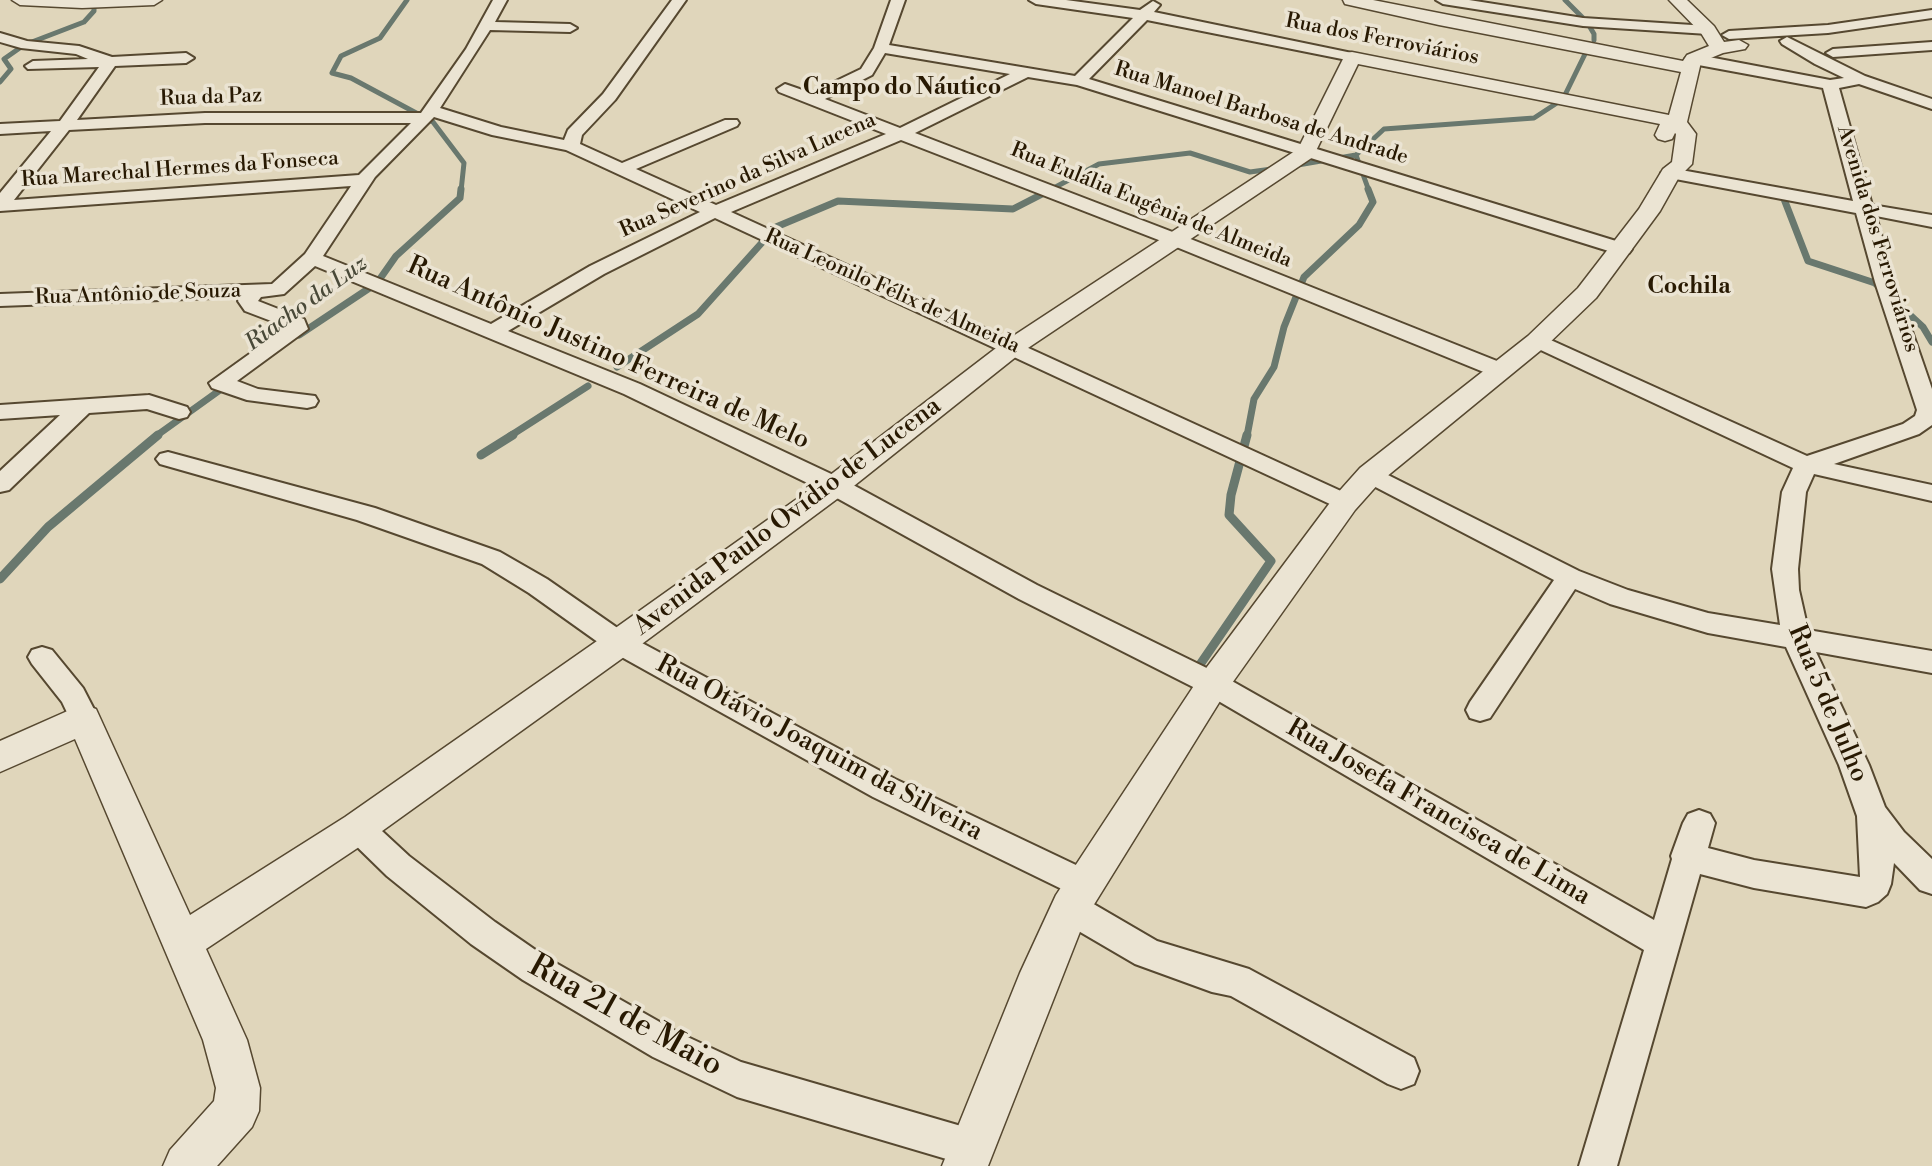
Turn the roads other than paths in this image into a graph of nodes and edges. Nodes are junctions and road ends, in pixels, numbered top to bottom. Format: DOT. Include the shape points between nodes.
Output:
graph roads {
  1 [pos="20,0"];
  2 [pos="154,0"];
  3 [pos="500,0"];
  4 [pos="679,0"];
  5 [pos="898,0"];
  6 [pos="1036,0"];
  7 [pos="1156,0"];
  8 [pos="1351,0"];
  9 [pos="1443,0"];
  10 [pos="1677,0"];
  11 [pos="1696,0"];
  12 [pos="1932,14"];
  13 [pos="1145,15"];
  14 [pos="487,26"];
  15 [pos="1932,26"];
  16 [pos="570,28"];
  17 [pos="1708,30"];
  18 [pos="1900,31"];
  19 [pos="0,37"];
  20 [pos="1787,41"];
  21 [pos="1730,42"];
  22 [pos="1932,43"];
  23 [pos="881,48"];
  24 [pos="1833,53"];
  25 [pos="1352,57"];
  26 [pos="186,58"];
  27 [pos="110,62"];
  28 [pos="1691,64"];
  29 [pos="33,66"];
  30 [pos="1026,72"];
  31 [pos="1860,79"];
  32 [pos="1079,81"];
  33 [pos="1830,85"];
  34 [pos="785,89"];
  35 [pos="812,99"];
  36 [pos="1931,103"];
  37 [pos="427,114"];
  38 [pos="1677,122"];
  39 [pos="731,123"];
  40 [pos="65,125"];
  41 [pos="0,129"];
  42 [pos="903,132"];
  43 [pos="571,146"];
  44 [pos="1306,153"];
  45 [pos="622,169"];
  46 [pos="1670,173"];
  47 [pos="364,180"];
  48 [pos="0,206"];
  49 [pos="1865,209"];
  50 [pos="717,213"];
  51 [pos="1932,221"];
  52 [pos="1176,240"];
  53 [pos="1622,249"];
  54 [pos="312,258"];
  55 [pos="253,292"];
  56 [pos="0,300"];
  57 [pos="493,331"];
  58 [pos="1537,341"];
  59 [pos="1013,347"];
  60 [pos="1499,370"];
  61 [pos="1929,398"];
  62 [pos="307,401"];
  63 [pos="83,406"];
  64 [pos="0,412"];
  65 [pos="179,412"];
  66 [pos="168,458"];
  67 [pos="1806,465"];
  68 [pos="1370,475"];
  69 [pos="0,484"];
  70 [pos="835,486"];
  71 [pos="1932,493"];
  72 [pos="1345,503"];
  73 [pos="1570,577"];
  74 [pos="1796,639"];
  75 [pos="619,643"];
  76 [pos="42,657"];
  77 [pos="1932,662"];
  78 [pos="1213,684"];
  79 [pos="1480,710"];
  80 [pos="84,719"];
  81 [pos="0,757"];
  82 [pos="1872,814"];
  83 [pos="1699,823"];
  84 [pos="358,828"];
  85 [pos="1688,856"];
  86 [pos="1932,880"];
  87 [pos="1077,896"];
  88 [pos="183,942"];
  89 [pos="1663,943"];
  90 [pos="1401,1071"];
  91 [pos="968,1157"];
  92 [pos="186,1166"];
  93 [pos="1598,1166"];
  1 -- 2 [label="street"];
  3 -- 14 [label="street"];
  4 -- 43 [label="street" via="609,97 574,134"];
  5 -- 23 [label="street"];
  6 -- 13 [label="street, Rua dos Ferroviários"];
  7 -- 13 [label="street"];
  8 -- 28 [label="street"];
  9 -- 17 [label="street" via="1583,22"];
  10 -- 17 [label="street"];
  11 -- 21 [label="street"];
  12 -- 21 [label="street"];
  13 -- 25 [label="street, Rua dos Ferroviários"];
  13 -- 32 [label="street"];
  14 -- 16 [label="street"];
  14 -- 37 [label="street"];
  15 -- 18 [label="street"];
  17 -- 21 [label="street"];
  18 -- 20 [label="street"];
  18 -- 22 [label="street"];
  19 -- 27 [label="street" via="26,45 79,50"];
  20 -- 21 [label="street"];
  20 -- 31 [label="street"];
  21 -- 28 [label="street"];
  22 -- 24 [label="street"];
  23 -- 30 [label="street, Rua Manoel Barbosa de Andrade"];
  23 -- 35 [label="street" via="867,72"];
  25 -- 38 [label="street, Rua dos Ferroviários"];
  25 -- 44 [label="street"];
  26 -- 27 [label="street"];
  27 -- 29 [label="street"];
  27 -- 40 [label="street"];
  28 -- 33 [label="street"];
  28 -- 38 [label="street"];
  30 -- 32 [label="street, Rua Manoel Barbosa de Andrade"];
  30 -- 42 [label="street, Rua Severino da Silva Lucena"];
  31 -- 33 [label="street"];
  31 -- 36 [label="street"];
  32 -- 44 [label="street, Rua Manoel Barbosa de Andrade"];
  33 -- 49 [label="street, Avenida dos Ferroviários"];
  34 -- 35 [label="street, Rua Eulália Eugênia de Almeida"];
  35 -- 42 [label="street, Rua Eulália Eugênia de Almeida"];
  37 -- 40 [label="street, Rua da Paz"];
  37 -- 43 [label="street, Rua Leonilo Félix de Almeida"];
  37 -- 47 [label="street"];
  38 -- 46 [label="street" via="1686,134 1682,164"];
  39 -- 45 [label="street"];
  40 -- 41 [label="street, Rua da Paz"];
  40 -- 48 [label="street"];
  42 -- 50 [label="street, Rua Severino da Silva Lucena"];
  42 -- 52 [label="street, Rua Eulália Eugênia de Almeida"];
  43 -- 45 [label="street, Rua Leonilo Félix de Almeida"];
  44 -- 52 [label="street, Avenida Paulo Ovídio de Lucena"];
  44 -- 53 [label="street, Rua Manoel Barbosa de Andrade"];
  45 -- 50 [label="street, Rua Leonilo Félix de Almeida"];
  46 -- 49 [label="street"];
  46 -- 53 [label="street"];
  47 -- 48 [label="street, Rua Marechal Hermes da Fonseca"];
  47 -- 54 [label="street"];
  49 -- 51 [label="street"];
  49 -- 61 [label="street, Avenida dos Ferroviários" via="1885,282"];
  50 -- 57 [label="street, Rua Severino da Silva Lucena" via="597,270"];
  50 -- 59 [label="street, Rua Leonilo Félix de Almeida"];
  52 -- 59 [label="street, Avenida Paulo Ovídio de Lucena"];
  52 -- 60 [label="street, Rua Eulália Eugênia de Almeida"];
  53 -- 58 [label="street" via="1587,293"];
  54 -- 55 [label="street, Rua Antônio de Souza" via="277,290"];
  54 -- 57 [label="street, Rua Antônio Justino Ferreira de Melo"];
  55 -- 56 [label="street, Rua Antônio de Souza"];
  55 -- 62 [label="street" via="248,301 252,307 297,323 298,329 220,383 255,396"];
  57 -- 70 [label="street, Rua Antônio Justino Ferreira de Melo" via="632,389"];
  58 -- 60 [label="street"];
  58 -- 67 [label="street"];
  59 -- 70 [label="street, Avenida Paulo Ovídio de Lucena"];
  59 -- 72 [label="street, Rua Leonilo Félix de Almeida"];
  60 -- 68 [label="street"];
  61 -- 67 [label="street, Avenida dos Ferroviários" via="1925,419 1911,429"];
  63 -- 64 [label="street"];
  63 -- 65 [label="street" via="149,402"];
  63 -- 69 [label="street"];
  66 -- 75 [label="street, Rua Otávio Joaquim da Silveira" via="355,511 491,558"];
  67 -- 71 [label="street"];
  67 -- 74 [label="street, Rua 5 de Julho" via="1794,492 1785,569"];
  68 -- 72 [label="street"];
  68 -- 73 [label="street"];
  70 -- 75 [label="street, Avenida Paulo Ovídio de Lucena"];
  70 -- 78 [label="street, Rua Antônio Justino Ferreira de Melo" via="1028,592"];
  72 -- 78 [label="street"];
  73 -- 74 [label="street" via="1708,623"];
  73 -- 79 [label="street"];
  74 -- 77 [label="street"];
  74 -- 82 [label="street, Rua 5 de Julho"];
  75 -- 84 [label="street, Avenida Paulo Ovídio de Lucena"];
  75 -- 87 [label="street, Rua Otávio Joaquim da Silveira"];
  76 -- 80 [label="street" via="73,696"];
  78 -- 87 [label="street"];
  78 -- 89 [label="street, Rua Josefa Francisca de Lima"];
  80 -- 81 [label="street"];
  80 -- 88 [label="street"];
  82 -- 85 [label="street" via="1878,870 1875,884 1866,892 1754,874"];
  82 -- 86 [label="street, Rua 5 de Julho"];
  83 -- 85 [label="street"];
  84 -- 88 [label="street, Avenida Paulo Ovídio de Lucena"];
  84 -- 91 [label="street, Rua 21 de Maio" via="398,866 484,933 666,1045 737,1079"];
  85 -- 89 [label="street"];
  87 -- 90 [label="street, Rua Otávio Joaquim da Silveira" via="1147,953 1237,981"];
  87 -- 91 [label="street"];
  88 -- 92 [label="street" via="225,1040 239,1099 231,1118"];
  89 -- 93 [label="street"];
}
